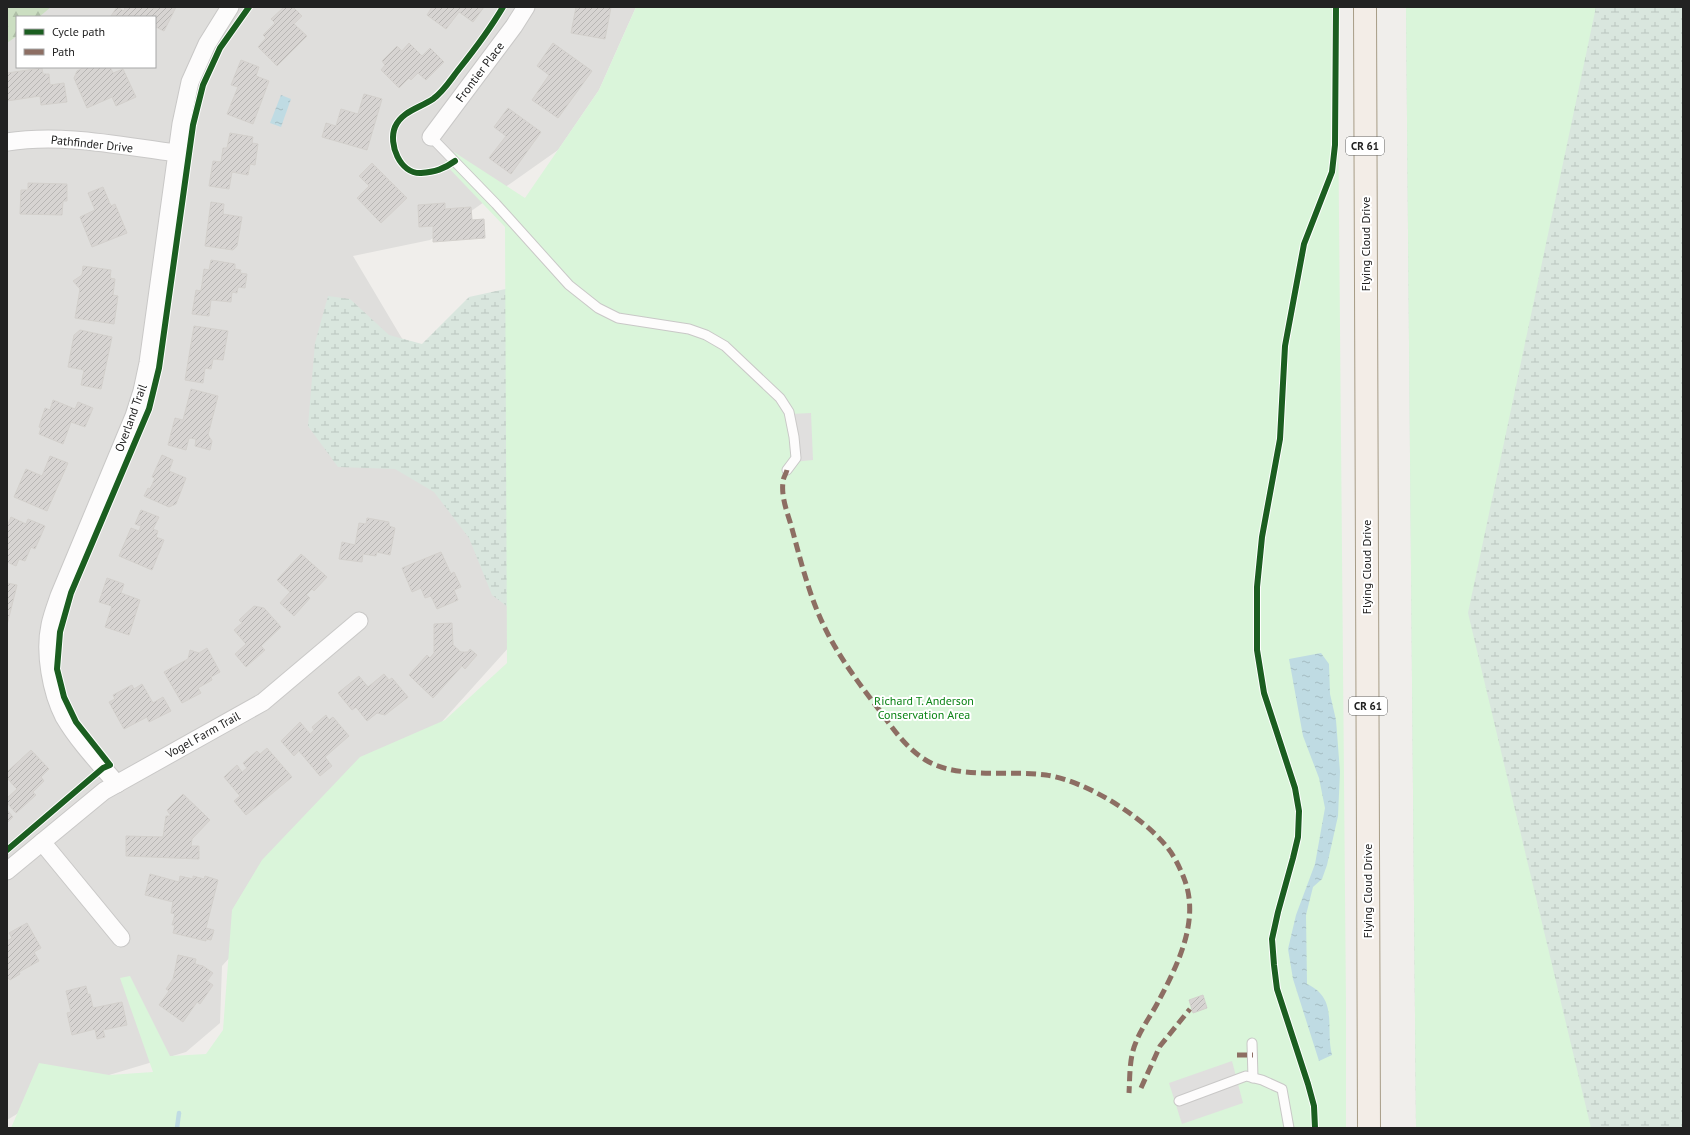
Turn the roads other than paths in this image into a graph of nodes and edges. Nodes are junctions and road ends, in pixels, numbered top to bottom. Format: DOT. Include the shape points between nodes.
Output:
graph roads {
  1 [pos="230,7"];
  2 [pos="526,7"];
  3 [pos="1365,7"];
  4 [pos="431,137"];
  5 [pos="7,142"];
  6 [pos="177,153"];
  7 [pos="787,470"];
  8 [pos="359,622"];
  9 [pos="117,784"];
  10 [pos="42,842"];
  11 [pos="7,871"];
  12 [pos="121,938"];
  13 [pos="1252,1043"];
  14 [pos="1253,1078"];
  15 [pos="1179,1101"];
  16 [pos="1289,1128"];
  17 [pos="1369,1128"];
  1 -- 6 [label="street, Overland Trail" via="207,44 190,82"];
  2 -- 4 [label="street, Frontier Place"];
  3 -- 17 [label="main road, Flying Cloud Drive / CR 61"];
  4 -- 7 [label="lane" via="569,285 598,308 618,318 689,329 725,346 780,398 788,412 796,458"];
  5 -- 6 [label="street, Pathfinder Drive" via="48,139 88,141"];
  6 -- 9 [label="street, Overland Trail" via="142,391 59,596 50,625 48,657 53,687 64,716"];
  8 -- 9 [label="street, Vogel Farm Trail" via="263,702"];
  9 -- 10 [label="street, Vogel Farm Trail" via="104,791"];
  10 -- 11 [label="street, Vogel Farm Trail"];
  10 -- 12 [label="street"];
  13 -- 14 [label="lane"];
  14 -- 15 [label="lane" via="1246,1076"];
  14 -- 16 [label="lane" via="1282,1089"];
}
